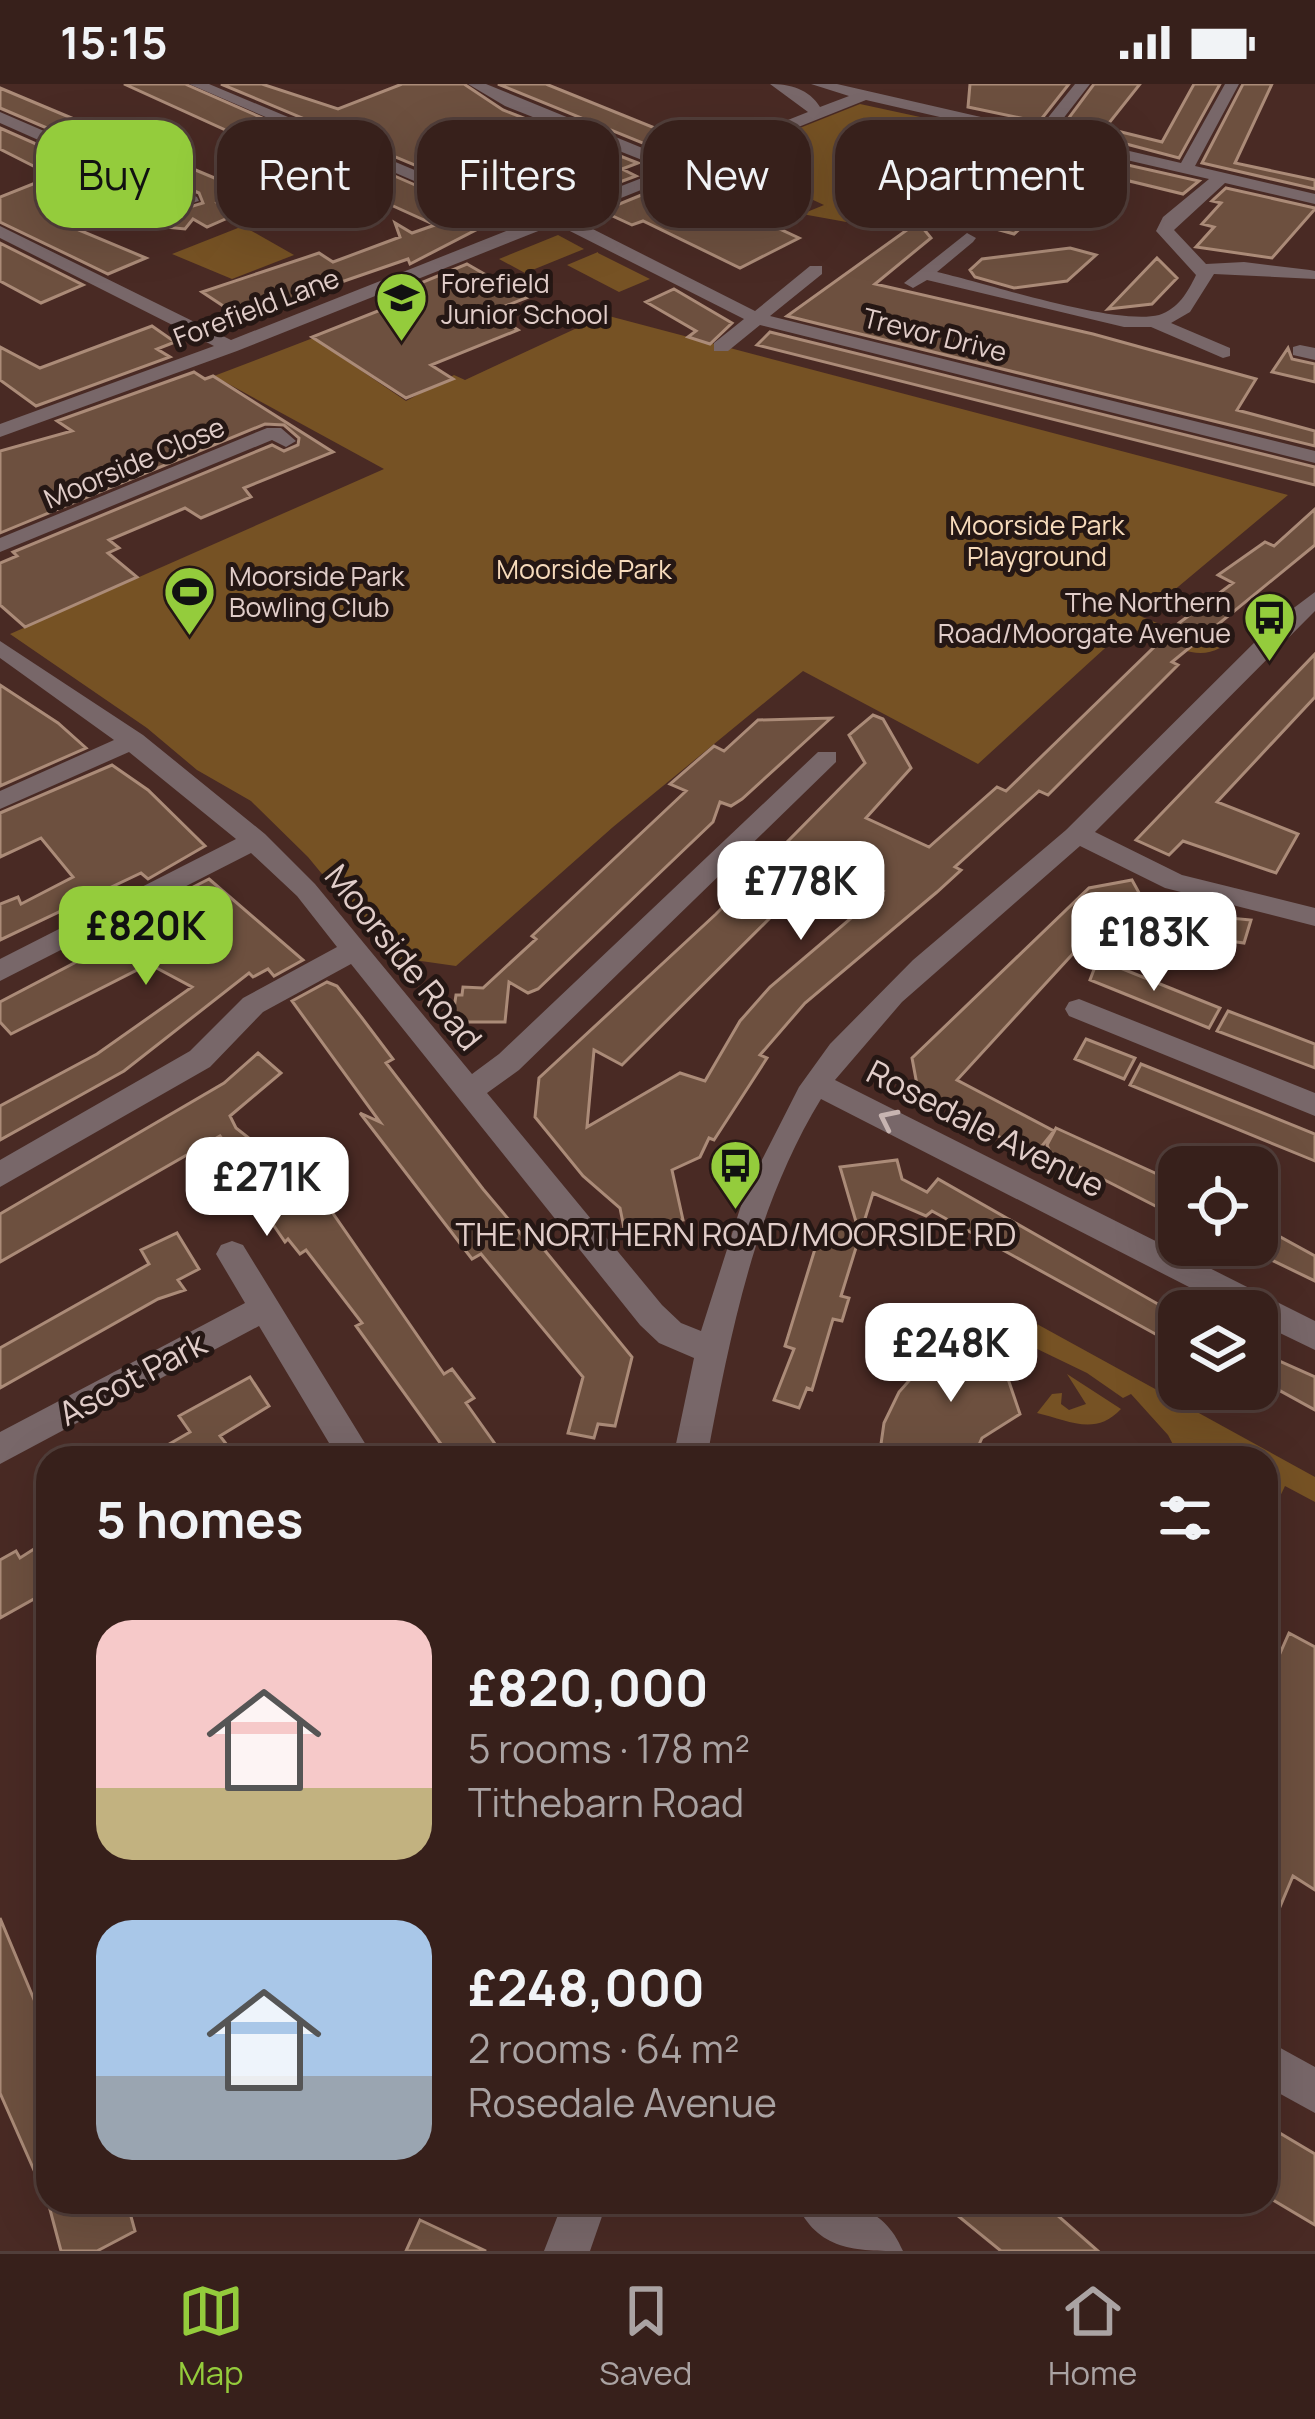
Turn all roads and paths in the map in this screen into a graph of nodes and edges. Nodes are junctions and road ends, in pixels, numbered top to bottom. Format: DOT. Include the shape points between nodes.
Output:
graph roads {
  1 [pos="196,84"];
  2 [pos="475,84"];
  3 [pos="777,84"];
  4 [pos="818,84"];
  5 [pos="1083,84"];
  6 [pos="1232,84"];
  7 [pos="865,94"];
  8 [pos="817,114"];
  9 [pos="0,117"];
  10 [pos="802,120"];
  11 [pos="989,120"];
  12 [pos="1054,120"];
  13 [pos="36,133"];
  14 [pos="643,154"];
  15 [pos="1127,155"];
  16 [pos="1186,169"];
  17 [pos="417,177"];
  18 [pos="1221,178"];
  19 [pos="1315,199"];
  20 [pos="533,228"];
  21 [pos="578,228"];
  22 [pos="0,231"];
  23 [pos="967,238"];
  24 [pos="816,270"];
  25 [pos="1202,270"];
  26 [pos="1310,275"];
  27 [pos="755,317"];
  28 [pos="1158,324"];
  29 [pos="230,347"];
  30 [pos="721,347"];
  31 [pos="1223,352"];
  32 [pos="0,410"];
  33 [pos="25,422"];
  34 [pos="0,431"];
  35 [pos="286,441"];
  36 [pos="1315,457"];
  37 [pos="0,546"];
  38 [pos="1315,598"];
  39 [pos="0,647"];
  40 [pos="134,740"];
  41 [pos="827,757"];
  42 [pos="0,801"];
  43 [pos="1078,834"];
  44 [pos="256,840"];
  45 [pos="1315,916"];
  46 [pos="354,950"];
  47 [pos="0,971"];
  48 [pos="1079,1009"];
  49 [pos="817,1084"];
  50 [pos="466,1092"];
  51 [pos="1315,1105"];
  52 [pos="0,1175"];
  53 [pos="232,1254"];
  54 [pos="264,1308"];
  55 [pos="1315,1336"];
  56 [pos="710,1351"];
  57 [pos="350,1446"];
  58 [pos="692,1446"];
  59 [pos="0,1449"];
  60 [pos="1278,2069"];
  61 [pos="1315,2092"];
  62 [pos="581,2214"];
  63 [pos="833,2214"];
  64 [pos="567,2251"];
  65 [pos="880,2251"];
  1 -- 17 [label="street"];
  2 -- 14 [label="street"];
  3 -- 8 [label="street"];
  4 -- 7 [label="street"];
  5 -- 12 [label="street"];
  6 -- 16 [label="street"];
  7 -- 8 [label="street, Forefield Lane"];
  7 -- 11 [label="street"];
  8 -- 10 [label="street, Forefield Lane"];
  9 -- 13 [label="street"];
  15 -- 16 [label="street"];
  16 -- 18 [label="street"];
  18 -- 19 [label="street"];
  18 -- 25 [label="street" via="1166,231"];
  20 -- 29 [label="street, Forefield Lane"];
  21 -- 27 [label="street, Trevor Drive"];
  22 -- 29 [label="street"];
  23 -- 28 [label="street" via="919,279"];
  24 -- 27 [label="street"];
  25 -- 26 [label="street"];
  25 -- 28 [label="street" via="1191,305"];
  27 -- 30 [label="street"];
  27 -- 36 [label="street, Trevor Drive"];
  28 -- 31 [label="street"];
  29 -- 33 [label="street, Forefield Lane"];
  32 -- 33 [label="street"];
  33 -- 34 [label="street, Forefield Lane"];
  35 -- 37 [label="street, Moorside Close" via="274,432"];
  38 -- 43 [label="street"];
  39 -- 40 [label="street, Moorside Road"];
  40 -- 42 [label="street"];
  40 -- 44 [label="street, Moorside Road"];
  41 -- 50 [label="street" via="540,1033"];
  43 -- 45 [label="street" via="1174,882"];
  43 -- 49 [label="street" via="870,1019"];
  44 -- 46 [label="street, Moorside Road"];
  44 -- 47 [label="street"];
  46 -- 50 [label="street, Moorside Road"];
  46 -- 52 [label="street" via="253,1005 200,1059"];
  48 -- 51 [label="street"];
  55 -- 49 [label="street, Rosedale Avenue, one-way"];
  49 -- 56 [label="street" via="763,1192"];
  50 -- 56 [label="street, Moorside Road" via="651,1315"];
  53 -- 54 [label="street"];
  54 -- 57 [label="street"];
  54 -- 59 [label="street, Ascot Park"];
  56 -- 58 [label="street"];
  60 -- 61 [label="street"];
  62 -- 64 [label="street"];
  63 -- 65 [label="street"];
}
